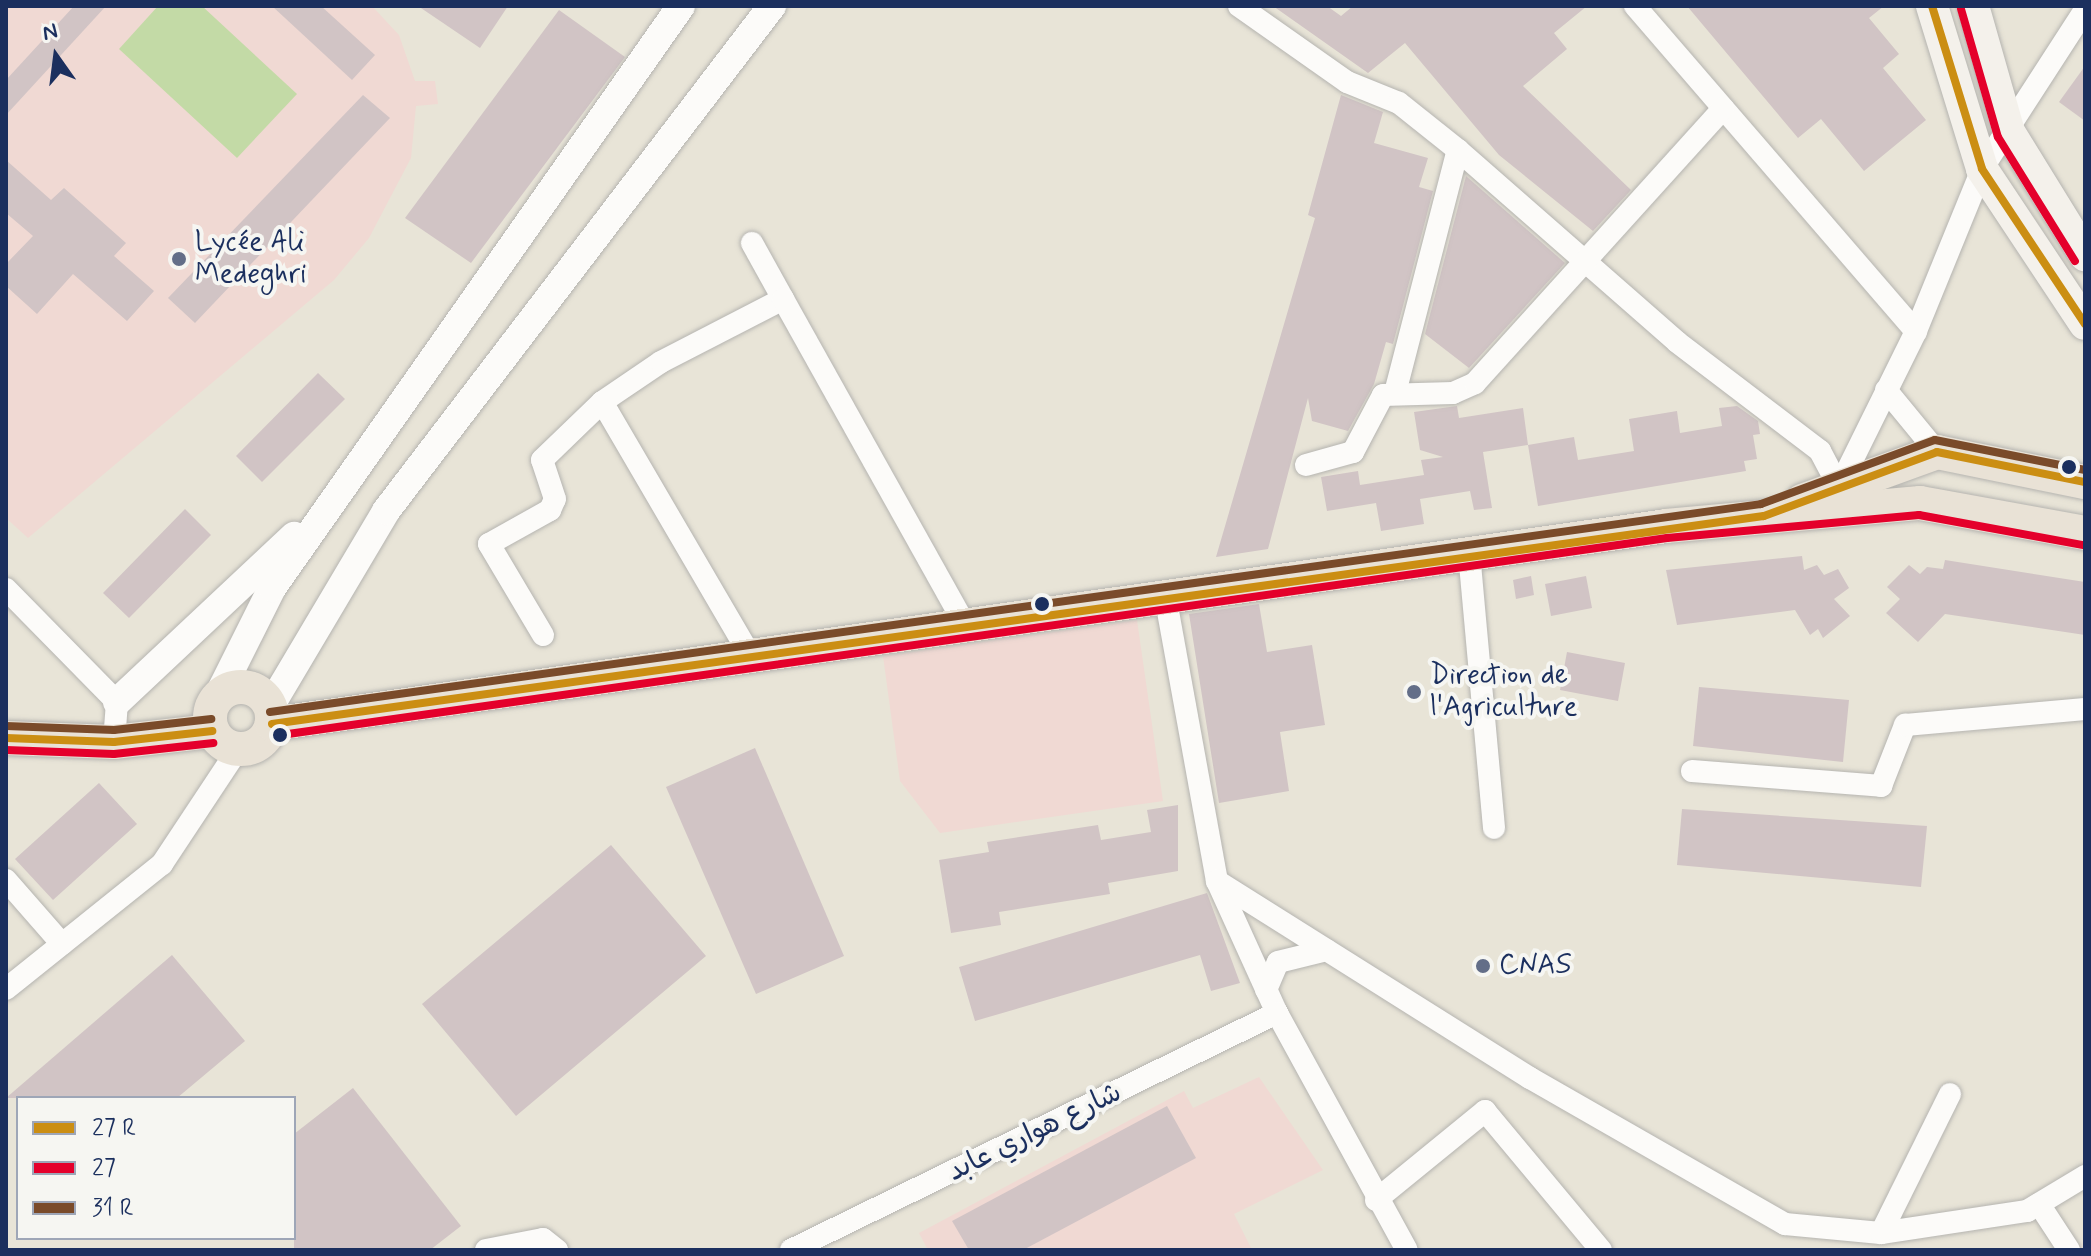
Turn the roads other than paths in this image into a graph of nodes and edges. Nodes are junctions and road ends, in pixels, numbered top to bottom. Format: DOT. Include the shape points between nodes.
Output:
graph roads {
  1 [pos="681,6"];
  2 [pos="772,6"];
  3 [pos="1239,6"];
  4 [pos="1635,6"];
  5 [pos="1932,6"];
  6 [pos="1973,6"];
  7 [pos="2085,10"];
  8 [pos="1723,109"];
  9 [pos="2009,132"];
  10 [pos="1458,150"];
  11 [pos="1982,169"];
  12 [pos="752,243"];
  13 [pos="2085,255"];
  14 [pos="1588,265"];
  15 [pos="783,299"];
  16 [pos="2085,324"];
  17 [pos="1916,331"];
  18 [pos="1396,389"];
  19 [pos="1886,390"];
  20 [pos="602,402"];
  21 [pos="1937,452"];
  22 [pos="1306,465"];
  23 [pos="2085,482"];
  24 [pos="1839,487"];
  25 [pos="339,494"];
  26 [pos="1764,516"];
  27 [pos="2085,533"];
  28 [pos="1469,553"];
  29 [pos="6,589"];
  30 [pos="1165,595"];
  31 [pos="965,624"];
  32 [pos="543,635"];
  33 [pos="750,655"];
  34 [pos="219,694"];
  35 [pos="117,702"];
  36 [pos="2085,709"];
  37 [pos="271,714"];
  38 [pos="6,738"];
  39 [pos="225,740"];
  40 [pos="114,742"];
  41 [pos="1692,771"];
  42 [pos="1494,828"];
  43 [pos="6,880"];
  44 [pos="1217,881"];
  45 [pos="62,944"];
  46 [pos="1327,950"];
  47 [pos="6,989"];
  48 [pos="1266,990"];
  49 [pos="1277,1013"];
  50 [pos="1950,1094"];
  51 [pos="2085,1176"];
  52 [pos="1376,1200"];
  53 [pos="2039,1204"];
  54 [pos="1881,1233"];
  55 [pos="486,1250"];
  56 [pos="557,1250"];
  57 [pos="791,1250"];
  58 [pos="1407,1250"];
  59 [pos="1601,1250"];
  60 [pos="2069,1250"];
  1 -- 25 [label="street"];
  2 -- 37 [label="street" via="386,511"];
  3 -- 10 [label="street" via="1347,82 1399,103"];
  4 -- 8 [label="street"];
  5 -- 11 [label="main road"];
  6 -- 9 [label="main road"];
  7 -- 9 [label="street"];
  8 -- 14 [label="street"];
  8 -- 17 [label="street"];
  9 -- 11 [label="street"];
  9 -- 13 [label="main road"];
  10 -- 14 [label="street"];
  10 -- 18 [label="street"];
  11 -- 16 [label="main road"];
  11 -- 17 [label="street"];
  12 -- 15 [label="street"];
  14 -- 18 [label="street" via="1475,383 1453,393"];
  14 -- 24 [label="street" via="1820,451"];
  15 -- 20 [label="street" via="661,362"];
  15 -- 31 [label="street"];
  17 -- 19 [label="street"];
  18 -- 22 [label="street" via="1383,395 1353,452"];
  19 -- 21 [label="street"];
  19 -- 24 [label="street"];
  20 -- 32 [label="street" via="542,460 555,499 550,510 489,544"];
  20 -- 33 [label="street"];
  21 -- 23 [label="main road"];
  21 -- 24 [label="main road"];
  24 -- 26 [label="main road"];
  25 -- 34 [label="street" via="272,588"];
  25 -- 35 [label="street"];
  26 -- 27 [label="main road" via="1920,503"];
  26 -- 28 [label="main road"];
  28 -- 30 [label="main road"];
  28 -- 42 [label="street"];
  29 -- 35 [label="street"];
  30 -- 31 [label="main road"];
  30 -- 44 [label="street"];
  31 -- 33 [label="main road"];
  33 -- 37 [label="main road"];
  34 -- 37 [label="main road" via="245,686"];
  34 -- 39 [label="main road"];
  35 -- 40 [label="street"];
  36 -- 41 [label="street" via="1905,725 1881,786"];
  37 -- 39 [label="main road" via="259,744"];
  38 -- 40 [label="main road"];
  39 -- 40 [label="main road"];
  39 -- 45 [label="street" via="162,864"];
  43 -- 45 [label="street"];
  44 -- 46 [label="street"];
  44 -- 48 [label="street"];
  45 -- 47 [label="street"];
  46 -- 48 [label="street" via="1278,962"];
  46 -- 54 [label="street" via="1785,1224"];
  48 -- 49 [label="street"];
  49 -- 52 [label="street"];
  49 -- 57 [label="street, شارع هواري عابد"];
  50 -- 54 [label="street"];
  51 -- 53 [label="street"];
  52 -- 58 [label="street"];
  52 -- 59 [label="street" via="1485,1111"];
  53 -- 54 [label="street"];
  53 -- 60 [label="street"];
  55 -- 56 [label="street" via="522,1239 543,1239"];
}
